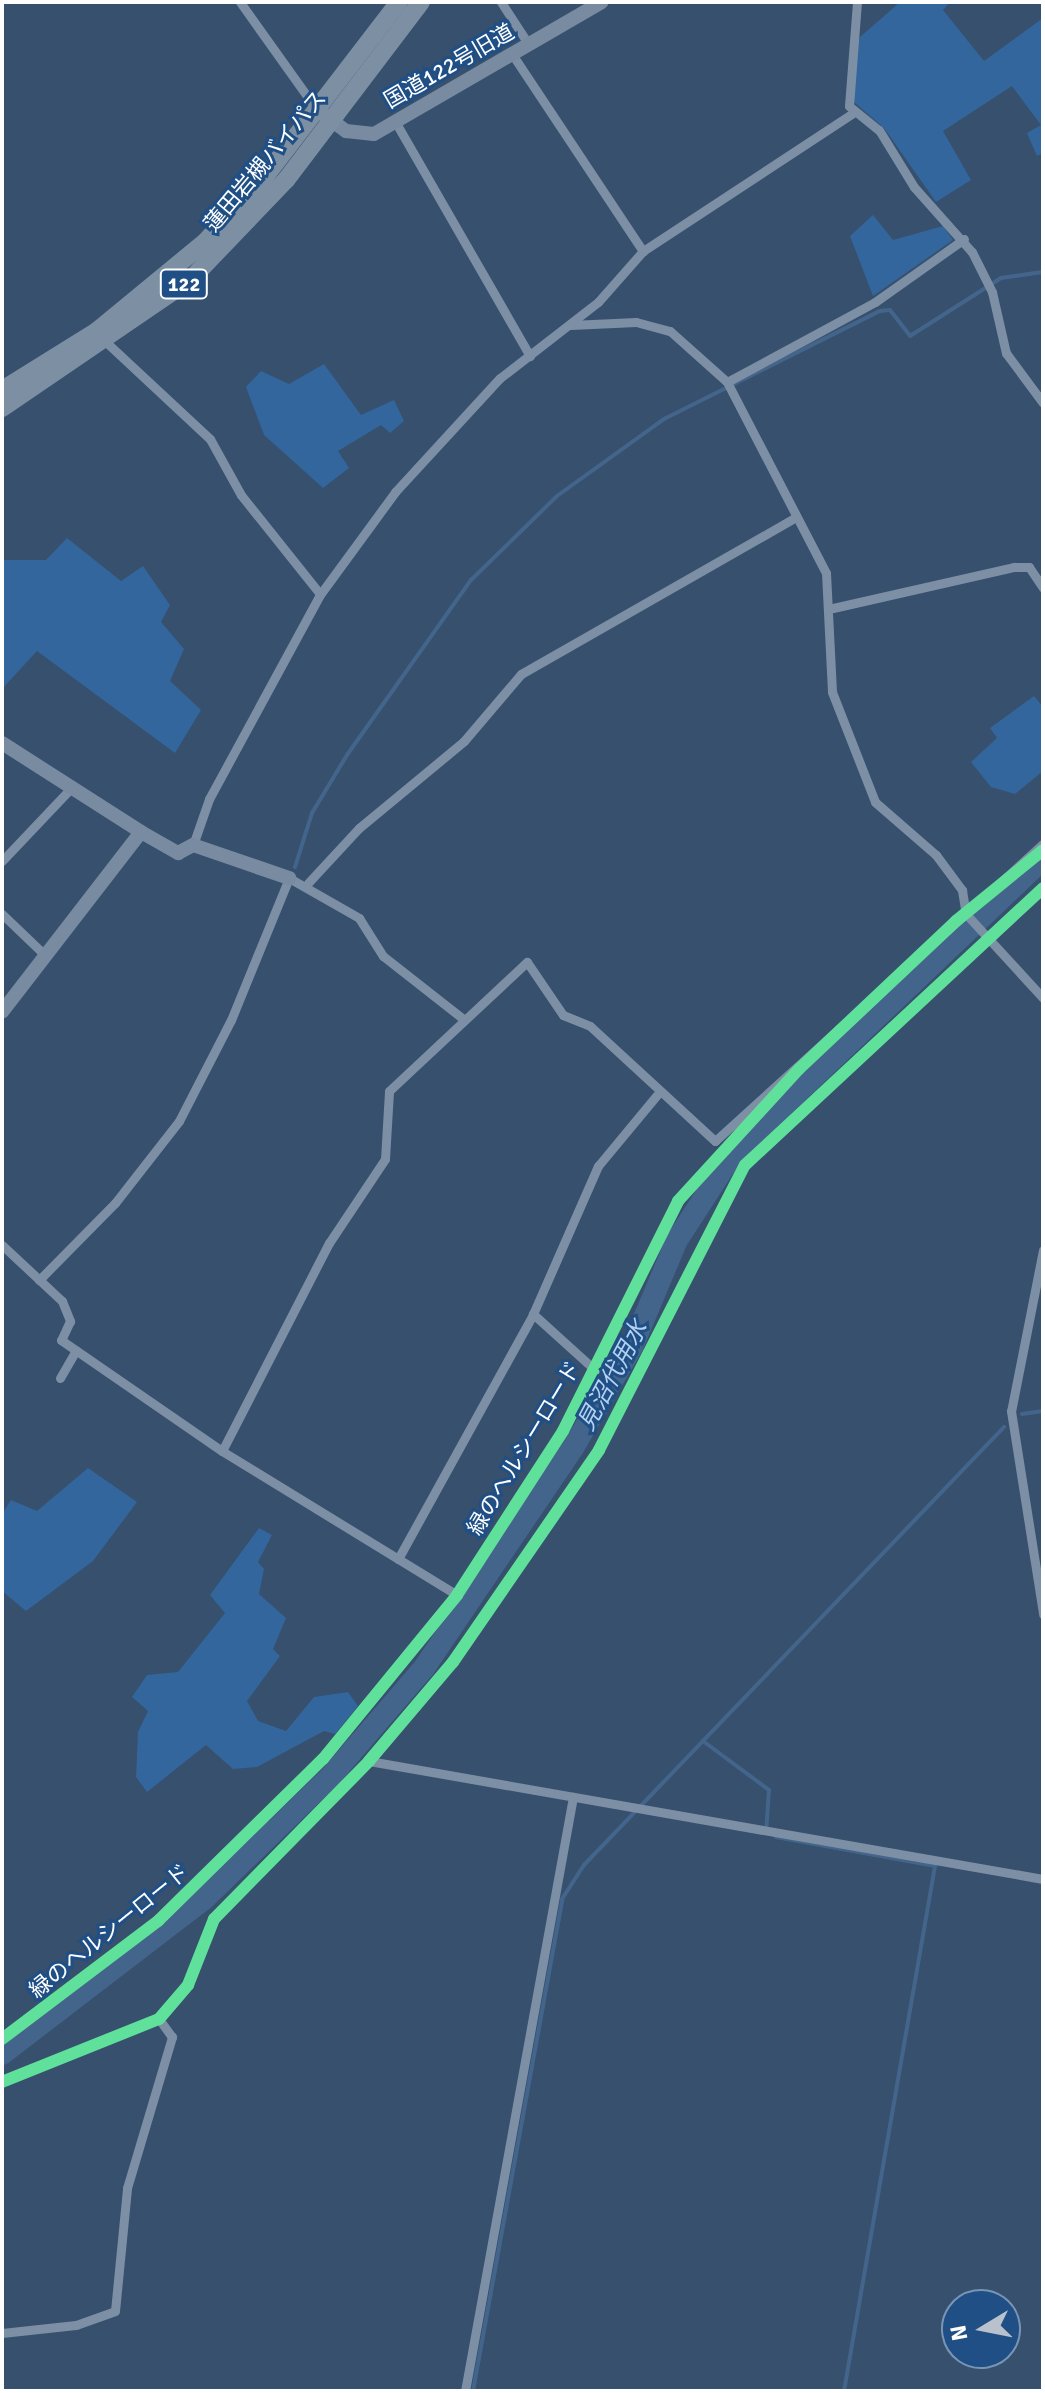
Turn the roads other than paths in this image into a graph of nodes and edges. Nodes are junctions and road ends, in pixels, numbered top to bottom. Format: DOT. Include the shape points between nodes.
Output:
graph roads {
  1 [pos="240,2"];
  2 [pos="399,2"];
  3 [pos="421,2"];
  4 [pos="501,2"];
  5 [pos="602,2"];
  6 [pos="857,2"];
  7 [pos="529,45"];
  8 [pos="512,54"];
  9 [pos="317,110"];
  10 [pos="855,112"];
  11 [pos="333,121"];
  12 [pos="396,123"];
  13 [pos="964,239"];
  14 [pos="643,251"];
  15 [pos="571,325"];
  16 [pos="107,343"];
  17 [pos="530,356"];
  18 [pos="727,382"];
  19 [pos="2,390"];
  20 [pos="1043,403"];
  21 [pos="2,408"];
  22 [pos="796,517"];
  23 [pos="1043,588"];
  24 [pos="320,594"];
  25 [pos="833,608"];
  26 [pos="2,744"];
  27 [pos="71,788"];
  28 [pos="141,832"];
  29 [pos="1043,844"];
  30 [pos="193,845"];
  31 [pos="2,861"];
  32 [pos="289,878"];
  33 [pos="308,883"];
  34 [pos="1043,888"];
  35 [pos="965,912"];
  36 [pos="2,914"];
  37 [pos="988,941"];
  38 [pos="46,956"];
  39 [pos="1043,998"];
  40 [pos="2,1012"];
  41 [pos="462,1018"];
  42 [pos="657,1095"];
  43 [pos="2,1245"];
  44 [pos="1043,1250"];
  45 [pos="39,1280"];
  46 [pos="533,1314"];
  47 [pos="76,1350"];
  48 [pos="595,1370"];
  49 [pos="60,1378"];
  50 [pos="222,1451"];
  51 [pos="398,1559"];
  52 [pos="457,1595"];
  53 [pos="1043,1614"];
  54 [pos="369,1761"];
  55 [pos="573,1797"];
  56 [pos="1043,1879"];
  57 [pos="159,2019"];
  58 [pos="2,2082"];
  59 [pos="2,2333"];
  60 [pos="465,2391"];
  1 -- 9 [label="street"];
  2 -- 9 [label="highway, 蓮田岩槻バイパス / 122"];
  3 -- 11 [label="highway, 蓮田岩槻バイパス / 122"];
  4 -- 7 [label="street"];
  5 -- 7 [label="street, 国道122号旧道"];
  6 -- 10 [label="street" via="846,97"];
  7 -- 8 [label="street, 国道122号旧道"];
  8 -- 12 [label="street, 国道122号旧道"];
  8 -- 14 [label="street"];
  9 -- 11 [label="street, 国道122号旧道"];
  9 -- 19 [label="highway, 蓮田岩槻バイパス / 122" via="205,242 97,331"];
  10 -- 13 [label="street" via="879,130 914,187"];
  10 -- 14 [label="street"];
  11 -- 12 [label="street, 国道122号旧道" via="359,136"];
  11 -- 16 [label="highway, 蓮田岩槻バイパス / 122" via="234,237"];
  12 -- 17 [label="street"];
  13 -- 18 [label="street" via="875,302"];
  13 -- 20 [label="street" via="992,292 1006,353"];
  14 -- 15 [label="street"];
  15 -- 17 [label="street"];
  15 -- 18 [label="street" via="659,327 688,343"];
  16 -- 21 [label="highway, 蓮田岩槻バイパス / 122"];
  16 -- 24 [label="street" via="210,439 241,495"];
  17 -- 24 [label="street" via="500,378 395,492"];
  18 -- 22 [label="street"];
  22 -- 25 [label="street" via="814,540"];
  22 -- 33 [label="street" via="521,674 464,741 359,828"];
  23 -- 25 [label="street" via="1029,567 1014,567"];
  24 -- 30 [label="street" via="209,799"];
  25 -- 35 [label="street" via="825,640 832,692 875,802 936,855 962,890"];
  26 -- 27 [label="street"];
  27 -- 28 [label="street"];
  27 -- 31 [label="street"];
  28 -- 30 [label="street" via="178,853"];
  28 -- 38 [label="street"];
  29 -- 35 [label="street"];
  30 -- 32 [label="street"];
  32 -- 33 [label="street"];
  32 -- 45 [label="street" via="231,1020 179,1121 115,1203"];
  33 -- 41 [label="street" via="359,918 383,956"];
  34 -- 37 [label="street"];
  35 -- 37 [label="street"];
  35 -- 42 [label="street" via="715,1141"];
  36 -- 38 [label="street"];
  37 -- 39 [label="street"];
  37 -- 54 [label="street" via="745,1165 599,1450 453,1662"];
  38 -- 40 [label="street"];
  41 -- 42 [label="street" via="527,962 563,1015 590,1026"];
  41 -- 50 [label="street" via="389,1091 385,1159 329,1243"];
  42 -- 46 [label="street" via="598,1166"];
  43 -- 45 [label="street"];
  44 -- 53 [label="street" via="1011,1411"];
  45 -- 47 [label="street" via="62,1301 70,1321 61,1340"];
  46 -- 48 [label="street"];
  46 -- 51 [label="street"];
  47 -- 49 [label="street"];
  47 -- 50 [label="street"];
  50 -- 51 [label="street"];
  51 -- 52 [label="street"];
  54 -- 55 [label="street"];
  54 -- 57 [label="street" via="214,1919 188,1985"];
  55 -- 56 [label="street"];
  55 -- 60 [label="street"];
  57 -- 58 [label="street"];
  57 -- 59 [label="street" via="172,2037 127,2188 115,2311 76,2325"];
}
